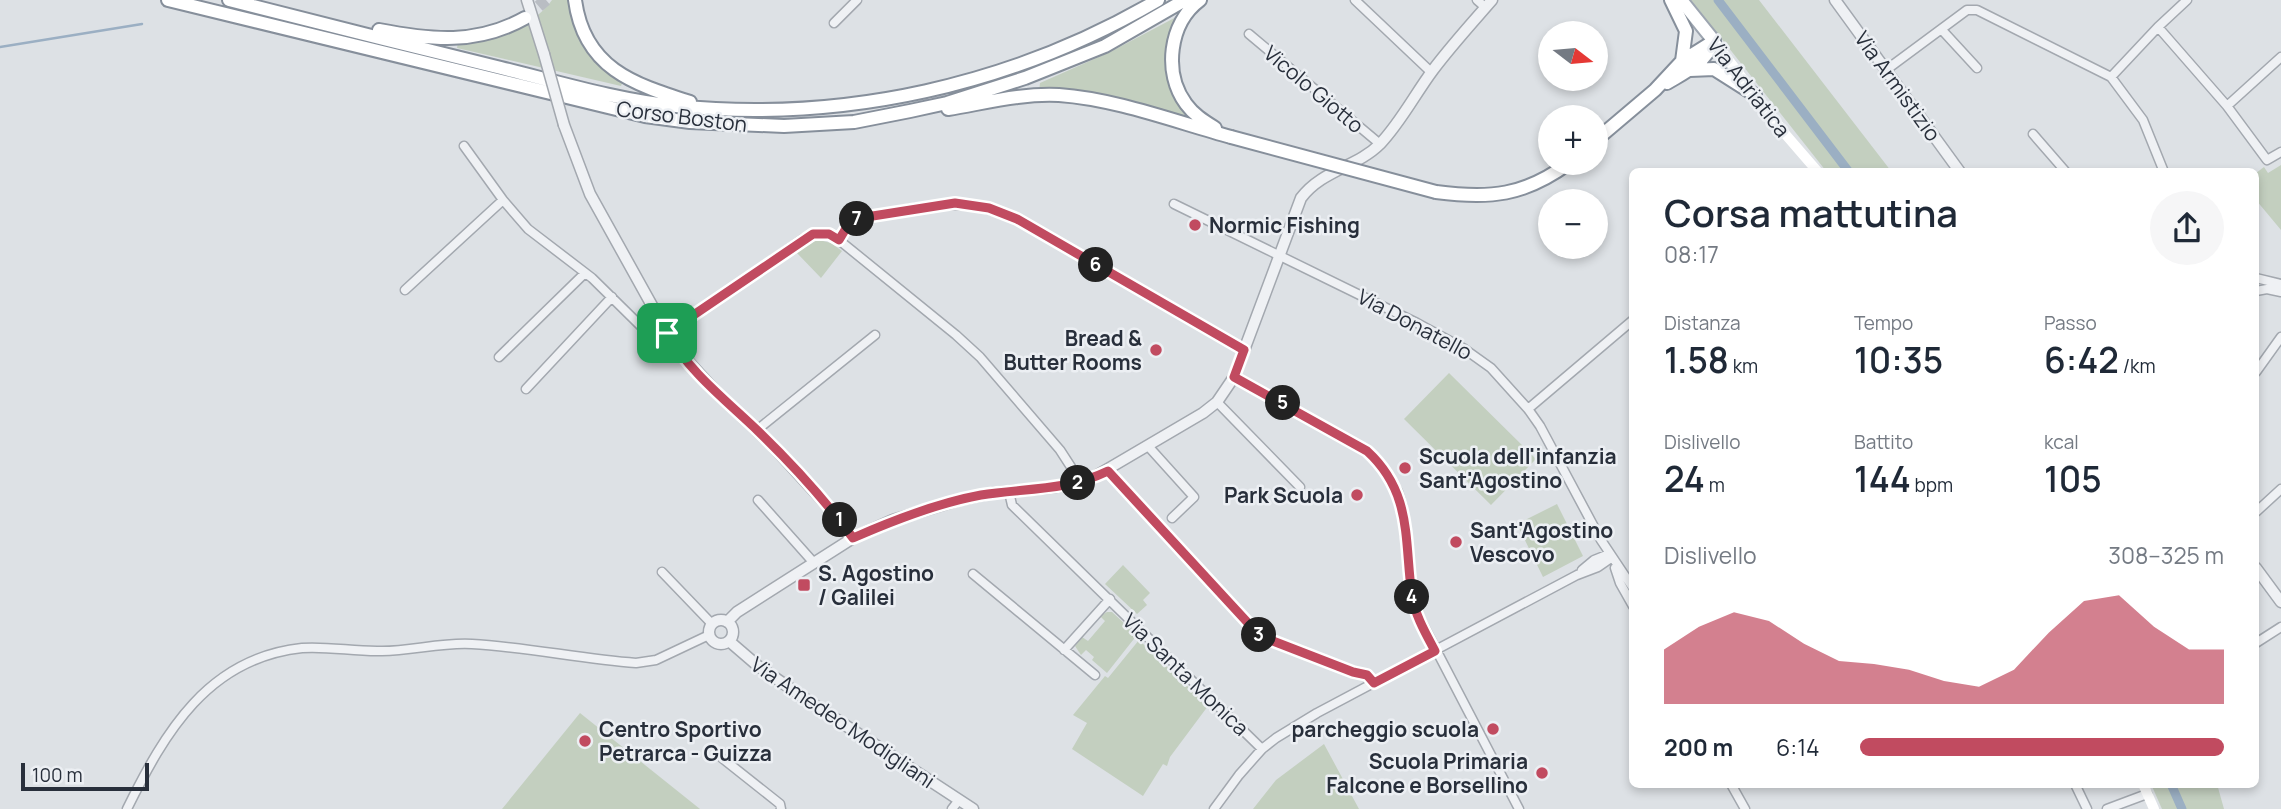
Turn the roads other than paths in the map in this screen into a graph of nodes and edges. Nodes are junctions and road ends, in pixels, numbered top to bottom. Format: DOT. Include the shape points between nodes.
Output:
graph roads {
  1 [pos="168,0"];
  2 [pos="229,0"];
  3 [pos="527,0"];
  4 [pos="575,0"];
  5 [pos="857,0"];
  6 [pos="1158,0"];
  7 [pos="1185,0"];
  8 [pos="1200,0"];
  9 [pos="1355,0"];
  10 [pos="1671,0"];
  11 [pos="1681,0"];
  12 [pos="1835,0"];
  13 [pos="1974,0"];
  14 [pos="2187,0"];
  15 [pos="1485,2"];
  16 [pos="1977,10"];
  17 [pos="525,18"];
  18 [pos="317,23"];
  19 [pos="834,23"];
  20 [pos="2158,27"];
  21 [pos="1942,30"];
  22 [pos="1249,34"];
  23 [pos="1714,41"];
  24 [pos="2281,57"];
  25 [pos="1686,65"];
  26 [pos="1976,68"];
  27 [pos="1886,70"];
  28 [pos="1431,72"];
  29 [pos="2111,77"];
  30 [pos="1755,95"];
  31 [pos="2227,106"];
  32 [pos="711,109"];
  33 [pos="854,122"];
  34 [pos="1608,130"];
  35 [pos="2033,134"];
  36 [pos="1231,137"];
  37 [pos="1380,144"];
  38 [pos="464,146"];
  39 [pos="2281,152"];
  40 [pos="1815,168"];
  41 [pos="1957,168"];
  42 [pos="2063,168"];
  43 [pos="2162,168"];
  44 [pos="1551,175"];
  45 [pos="503,200"];
  46 [pos="1174,204"];
  47 [pos="839,240"];
  48 [pos="1279,255"];
  49 [pos="585,272"];
  50 [pos="2259,279"];
  51 [pos="2281,284"];
  52 [pos="404,290"];
  53 [pos="2259,290"];
  54 [pos="2281,292"];
  55 [pos="612,297"];
  56 [pos="1629,323"];
  57 [pos="667,333"];
  58 [pos="875,335"];
  59 [pos="2280,343"];
  60 [pos="675,347"];
  61 [pos="1244,350"];
  62 [pos="499,357"];
  63 [pos="2259,368"];
  64 [pos="1234,377"];
  65 [pos="526,389"];
  66 [pos="1217,402"];
  67 [pos="1528,409"];
  68 [pos="757,430"];
  69 [pos="1148,446"];
  70 [pos="1108,471"];
  71 [pos="1077,484"];
  72 [pos="1300,487"];
  73 [pos="2281,489"];
  74 [pos="1009,492"];
  75 [pos="758,500"];
  76 [pos="2259,509"];
  77 [pos="1172,518"];
  78 [pos="853,538"];
  79 [pos="1601,540"];
  80 [pos="1611,558"];
  81 [pos="814,563"];
  82 [pos="1596,564"];
  83 [pos="662,572"];
  84 [pos="2259,572"];
  85 [pos="1617,573"];
  86 [pos="973,574"];
  87 [pos="1629,583"];
  88 [pos="1629,598"];
  89 [pos="1110,599"];
  90 [pos="2281,602"];
  91 [pos="727,622"];
  92 [pos="2281,627"];
  93 [pos="711,629"];
  94 [pos="729,641"];
  95 [pos="2259,641"];
  96 [pos="1064,650"];
  97 [pos="1435,651"];
  98 [pos="1095,675"];
  99 [pos="1374,683"];
  100 [pos="1262,749"];
  101 [pos="722,758"];
  102 [pos="1733,788"];
  103 [pos="2078,788"];
  104 [pos="2145,789"];
  105 [pos="959,800"];
  106 [pos="127,809"];
  107 [pos="781,809"];
  108 [pos="952,809"];
  109 [pos="973,809"];
  110 [pos="1214,809"];
  111 [pos="1519,809"];
  112 [pos="1745,809"];
  113 [pos="2087,809"];
  114 [pos="2107,809"];
  115 [pos="2154,809"];
  1 -- 33 [label="main road, Corso Boston" via="645,116 771,126"];
  2 -- 18 [label="main road, Corso Boston"];
  3 -- 57 [label="street, bridge" via="590,194"];
  4 -- 32 [label="main road" via="583,30 599,57 626,79"];
  5 -- 19 [label="street"];
  6 -- 32 [label="main road, Corso Boston" via="1024,65 959,85 845,105"];
  7 -- 33 [label="main road, Corso Boston" via="1105,46 1025,78 947,103"];
  8 -- 36 [label="main road" via="1183,18 1172,44 1174,73 1184,102 1198,117"];
  9 -- 28 [label="street"];
  10 -- 25 [label="main road" via="1686,31"];
  11 -- 23 [label="main road, Via Adriatica"];
  12 -- 27 [label="street, Via Armistizio"];
  13 -- 16 [label="street"];
  14 -- 20 [label="street"];
  15 -- 28 [label="street"];
  16 -- 21 [label="street" via="1967,10"];
  16 -- 29 [label="street"];
  17 -- 18 [label="main road" via="481,35 456,38"];
  18 -- 32 [label="main road, Corso Boston" via="646,102"];
  20 -- 29 [label="street"];
  20 -- 31 [label="street"];
  21 -- 26 [label="street"];
  21 -- 27 [label="street"];
  22 -- 37 [label="street, Vicolo Giotto"];
  23 -- 25 [label="main road"];
  23 -- 30 [label="main road, Via Adriatica"];
  24 -- 31 [label="street"];
  25 -- 30 [label="main road" via="1714,69"];
  25 -- 34 [label="main road"];
  27 -- 41 [label="street, Via Armistizio"];
  28 -- 37 [label="street"];
  29 -- 43 [label="street" via="2143,120"];
  30 -- 40 [label="main road, Via Adriatica"];
  31 -- 39 [label="street" via="2267,160"];
  33 -- 36 [label="main road" via="898,119 1018,96 1058,95 1104,102"];
  35 -- 42 [label="street"];
  36 -- 44 [label="main road, bridge" via="1436,192 1490,196"];
  37 -- 48 [label="street" via="1308,189"];
  38 -- 45 [label="street"];
  45 -- 49 [label="street" via="528,229"];
  45 -- 52 [label="street"];
  46 -- 48 [label="street, Via Donatello"];
  47 -- 57 [label="street" via="824,233 803,239"];
  47 -- 61 [label="street" via="848,225 860,218 955,203 989,208 1017,219"];
  47 -- 71 [label="street" via="980,357 1060,450"];
  48 -- 61 [label="street"];
  48 -- 67 [label="street, Via Donatello" via="1463,348 1491,368"];
  49 -- 55 [label="street"];
  49 -- 62 [label="street"];
  50 -- 51 [label="street"];
  53 -- 54 [label="street"];
  55 -- 60 [label="street" via="661,346"];
  55 -- 65 [label="street"];
  56 -- 67 [label="street"];
  57 -- 60 [label="street"];
  58 -- 68 [label="street"];
  59 -- 63 [label="street"];
  60 -- 68 [label="street"];
  61 -- 64 [label="street"];
  64 -- 66 [label="street"];
  64 -- 97 [label="street" via="1367,451 1388,474 1401,501 1412,598"];
  66 -- 69 [label="street"];
  66 -- 72 [label="street"];
  67 -- 79 [label="street, Via Donatello"];
  68 -- 78 [label="street"];
  69 -- 70 [label="street"];
  69 -- 77 [label="street" via="1194,497"];
  70 -- 71 [label="street"];
  70 -- 99 [label="street" via="1260,636 1367,675"];
  71 -- 74 [label="street"];
  73 -- 76 [label="street"];
  74 -- 78 [label="street" via="959,500"];
  74 -- 89 [label="street, Via Santa Monica" via="1012,505"];
  75 -- 81 [label="street"];
  78 -- 81 [label="street"];
  79 -- 80 [label="street, Via Donatello"];
  79 -- 82 [label="street"];
  80 -- 82 [label="street"];
  80 -- 85 [label="street, Via Donatello"];
  80 -- 87 [label="street, Via Donatello"];
  81 -- 91 [label="street"];
  82 -- 85 [label="street"];
  82 -- 97 [label="street"];
  83 -- 93 [label="street"];
  84 -- 90 [label="street"];
  85 -- 88 [label="street, Via Donatello"];
  86 -- 96 [label="street"];
  89 -- 96 [label="street, Via Santa Monica"];
  89 -- 100 [label="street, Via Santa Monica"];
  91 -- 93 [label="street" via="718,621"];
  91 -- 94 [label="street" via="732,631"];
  92 -- 95 [label="street"];
  93 -- 94 [label="street" via="716,643"];
  93 -- 106 [label="street" via="656,660 636,663 470,643 381,652 313,648 263,656 233,671 193,702 153,757"];
  94 -- 105 [label="street, Via Amedeo Modigliani" via="758,666"];
  96 -- 98 [label="street"];
  97 -- 99 [label="street"];
  97 -- 111 [label="street"];
  99 -- 100 [label="street"];
  100 -- 110 [label="street"];
  101 -- 107 [label="street"];
  102 -- 112 [label="street"];
  103 -- 113 [label="street"];
  104 -- 114 [label="street"];
  104 -- 115 [label="main road"];
  105 -- 108 [label="street, Via Amedeo Modigliani"];
  105 -- 109 [label="street, Via Amedeo Modigliani"];
}
